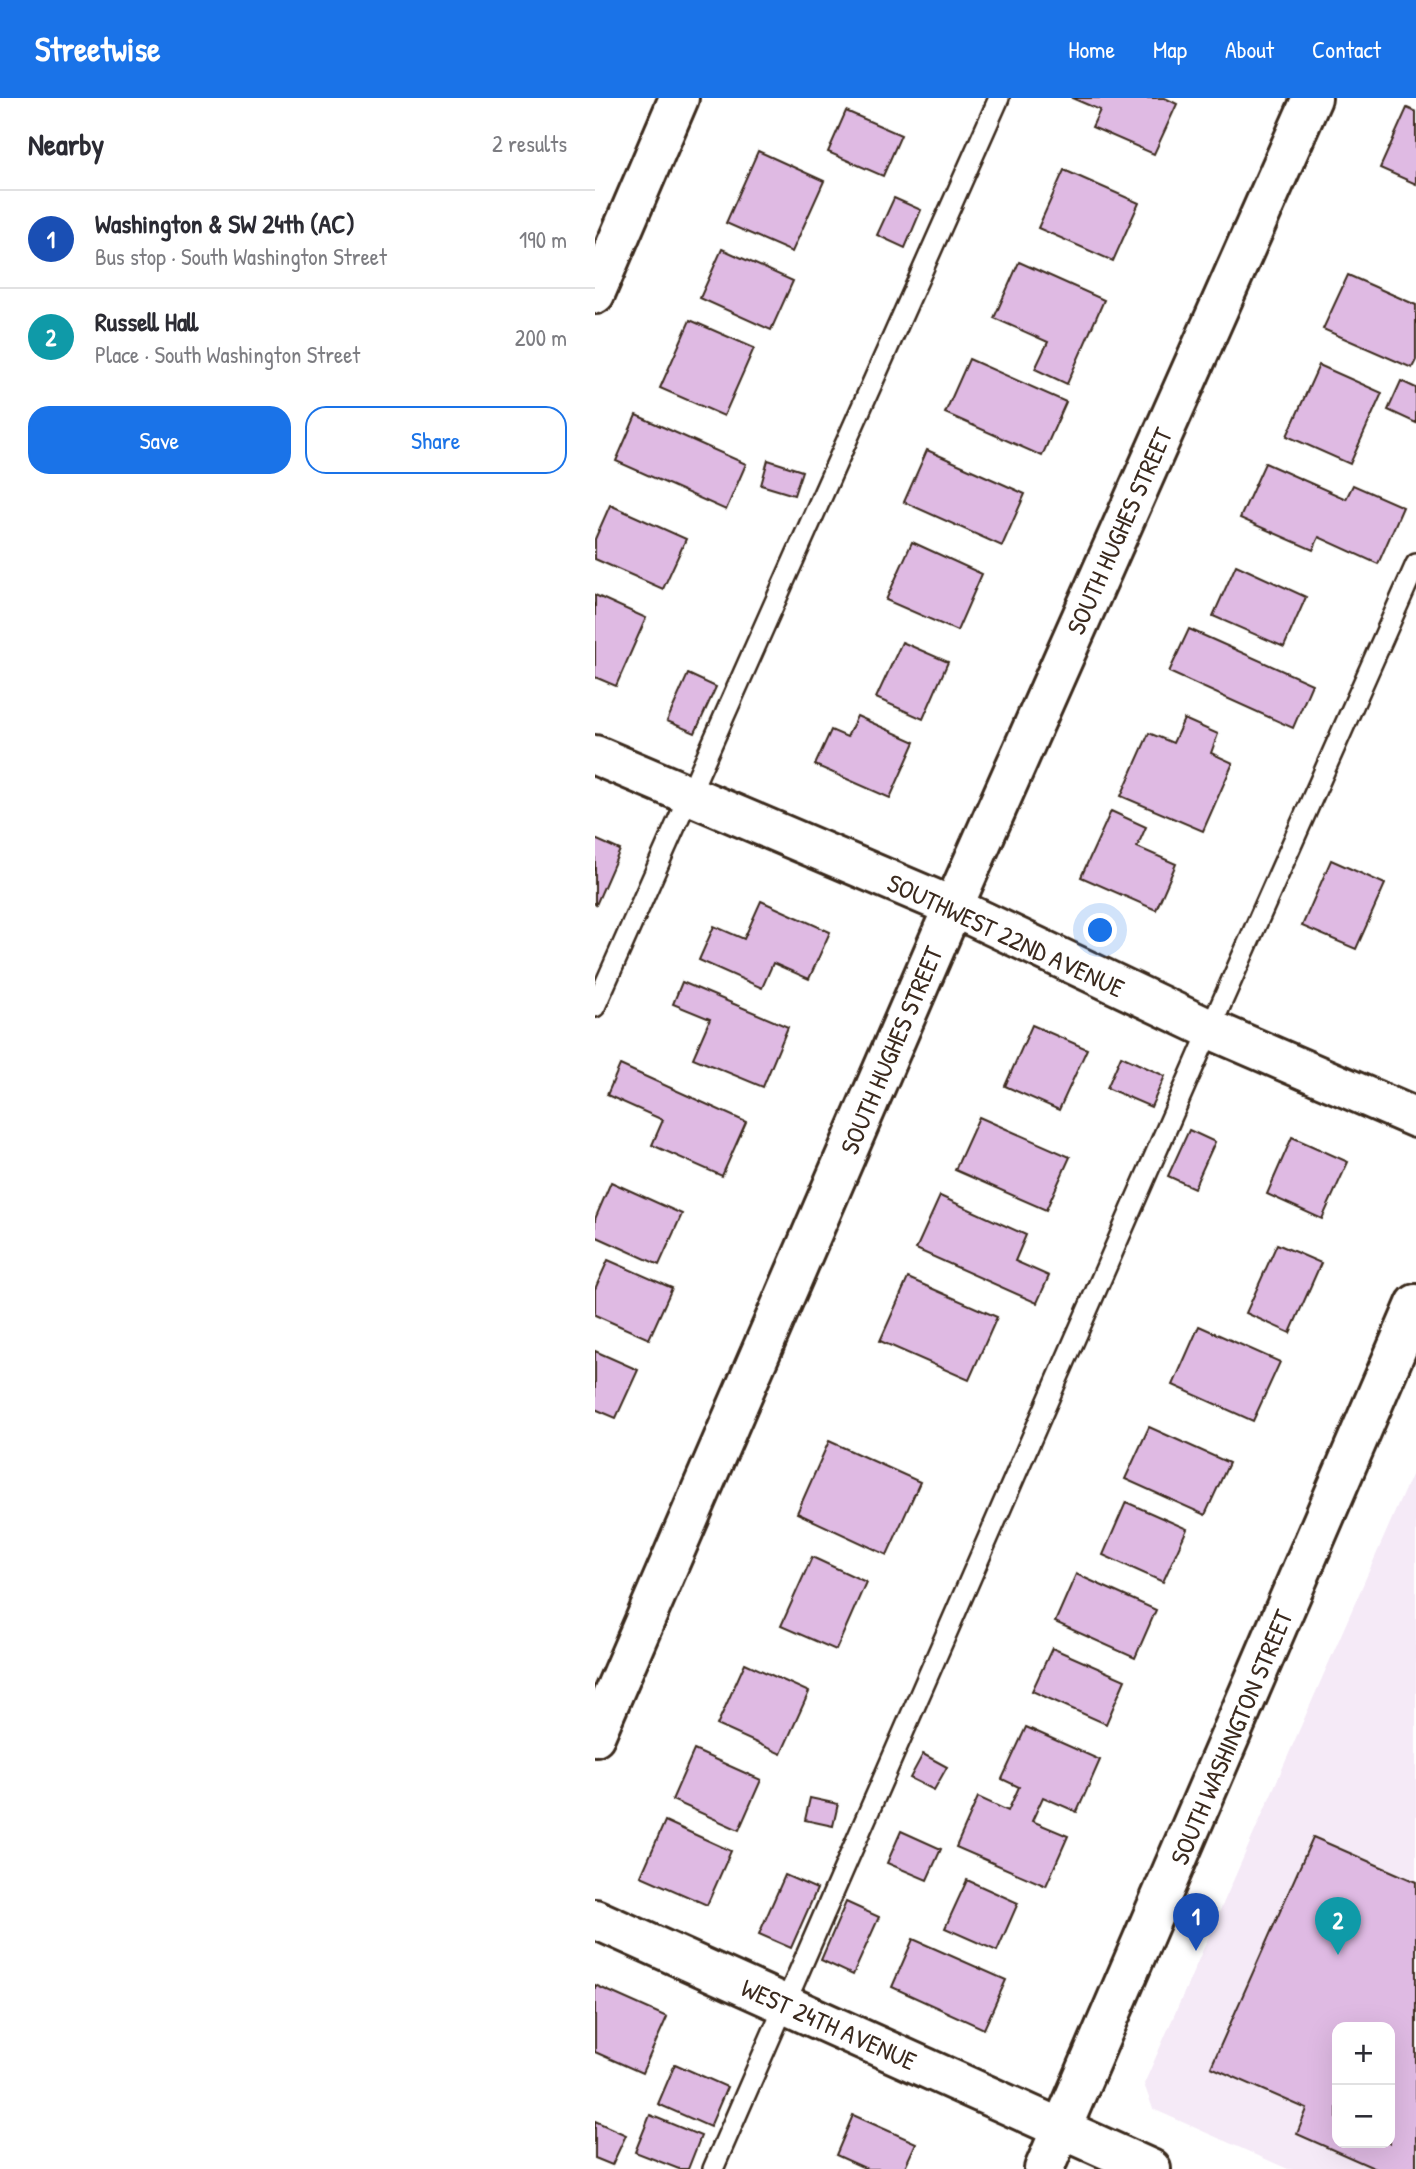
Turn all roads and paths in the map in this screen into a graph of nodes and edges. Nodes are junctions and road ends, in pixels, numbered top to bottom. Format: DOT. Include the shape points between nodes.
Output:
graph roads {
  1 [pos="680,98"];
  2 [pos="999,98"];
  3 [pos="1312,98"];
  4 [pos="595,294"];
  5 [pos="1416,565"];
  6 [pos="595,755"];
  7 [pos="687,794"];
  8 [pos="953,907"];
  9 [pos="595,1007"];
  10 [pos="1210,1029"];
  11 [pos="1416,1118"];
  12 [pos="1416,1304"];
  13 [pos="595,1736"];
  14 [pos="595,1919"];
  15 [pos="787,2005"];
  16 [pos="1062,2129"];
  17 [pos="713,2169"];
  18 [pos="1044,2169"];
  19 [pos="1151,2169"];
  1 -- 4 [label="street"];
  2 -- 7 [label="lane"];
  3 -- 8 [label="street, SOUTH HUGHES STREET"];
  5 -- 10 [label="lane"];
  6 -- 7 [label="street, SOUTHWEST 22ND AVENUE"];
  7 -- 8 [label="street, SOUTHWEST 22ND AVENUE"];
  7 -- 9 [label="lane"];
  8 -- 10 [label="street, SOUTHWEST 22ND AVENUE"];
  8 -- 13 [label="street, SOUTH HUGHES STREET"];
  10 -- 11 [label="street, SOUTHWEST 22ND AVENUE"];
  10 -- 15 [label="lane"];
  12 -- 16 [label="street, SOUTH WASHINGTON STREET"];
  14 -- 15 [label="street, WEST 24TH AVENUE"];
  15 -- 16 [label="street, WEST 24TH AVENUE"];
  15 -- 17 [label="lane"];
  16 -- 18 [label="street, SOUTH WASHINGTON STREET"];
  16 -- 19 [label="street, WEST 24TH AVENUE"];
}
